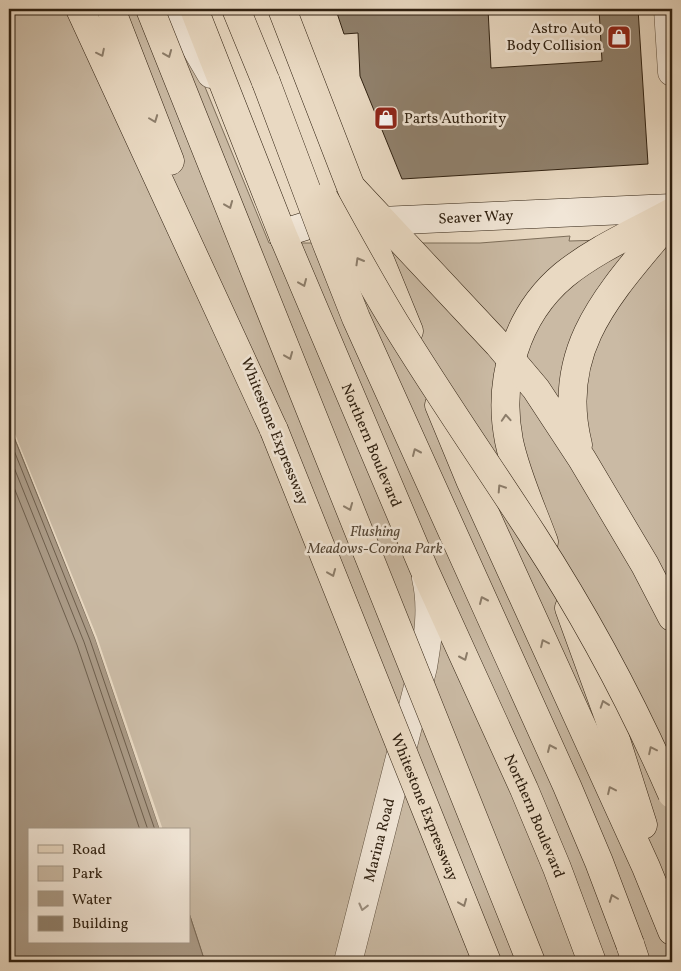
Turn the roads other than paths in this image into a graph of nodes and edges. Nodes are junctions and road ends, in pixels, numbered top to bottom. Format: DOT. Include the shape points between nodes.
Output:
graph roads {
  1 [pos="80,9"];
  2 [pos="111,9"];
  3 [pos="150,9"];
  4 [pos="173,9"];
  5 [pos="194,9"];
  6 [pos="236,9"];
  7 [pos="282,9"];
  8 [pos="668,9"];
  9 [pos="672,72"];
  10 [pos="266,82"];
  11 [pos="237,119"];
  12 [pos="672,208"];
  13 [pos="672,212"];
  14 [pos="672,218"];
  15 [pos="373,220"];
  16 [pos="284,238"];
  17 [pos="512,359"];
  18 [pos="274,430"];
  19 [pos="582,458"];
  20 [pos="424,569"];
  21 [pos="672,617"];
  22 [pos="672,794"];
  23 [pos="672,917"];
  24 [pos="672,932"];
  25 [pos="348,962"];
  26 [pos="487,962"];
  27 [pos="531,962"];
  28 [pos="592,962"];
  29 [pos="636,962"];
  1 -- 18 [label="main road, one-way"];
  2 -- 18 [label="main road, Whitestone Expressway, one-way"];
  3 -- 27 [label="main road, one-way, bridge"];
  4 -- 11 [label="street"];
  5 -- 11 [label="main road, Northern Boulevard"];
  6 -- 10 [label="main road"];
  7 -- 15 [label="main road" via="352,188"];
  8 -- 9 [label="street"];
  22 -- 10 [label="main road, one-way, bridge" via="629,704 578,610 394,321 321,192"];
  29 -- 10 [label="main road, one-way, bridge" via="574,801 353,311"];
  11 -- 16 [label="main road, Northern Boulevard"];
  12 -- 15 [label="street, Seaver Way"];
  13 -- 17 [label="main road" via="592,256 553,285 526,320"];
  14 -- 19 [label="main road" via="607,298 582,345 572,397 576,438"];
  15 -- 16 [label="street, Seaver Way" via="305,225"];
  15 -- 17 [label="main road"];
  24 -- 15 [label="main road, one-way" via="646,867 470,480"];
  16 -- 20 [label="main road, Northern Boulevard, one-way"];
  17 -- 19 [label="main road" via="547,403"];
  23 -- 17 [label="main road, one-way" via="609,718 513,457 506,416"];
  18 -- 26 [label="main road, Whitestone Expressway, one-way, bridge"];
  19 -- 21 [label="main road"];
  20 -- 25 [label="street, Marina Road, one-way" via="430,607 423,667"];
  20 -- 28 [label="main road, Northern Boulevard, one-way" via="524,789"];
}
